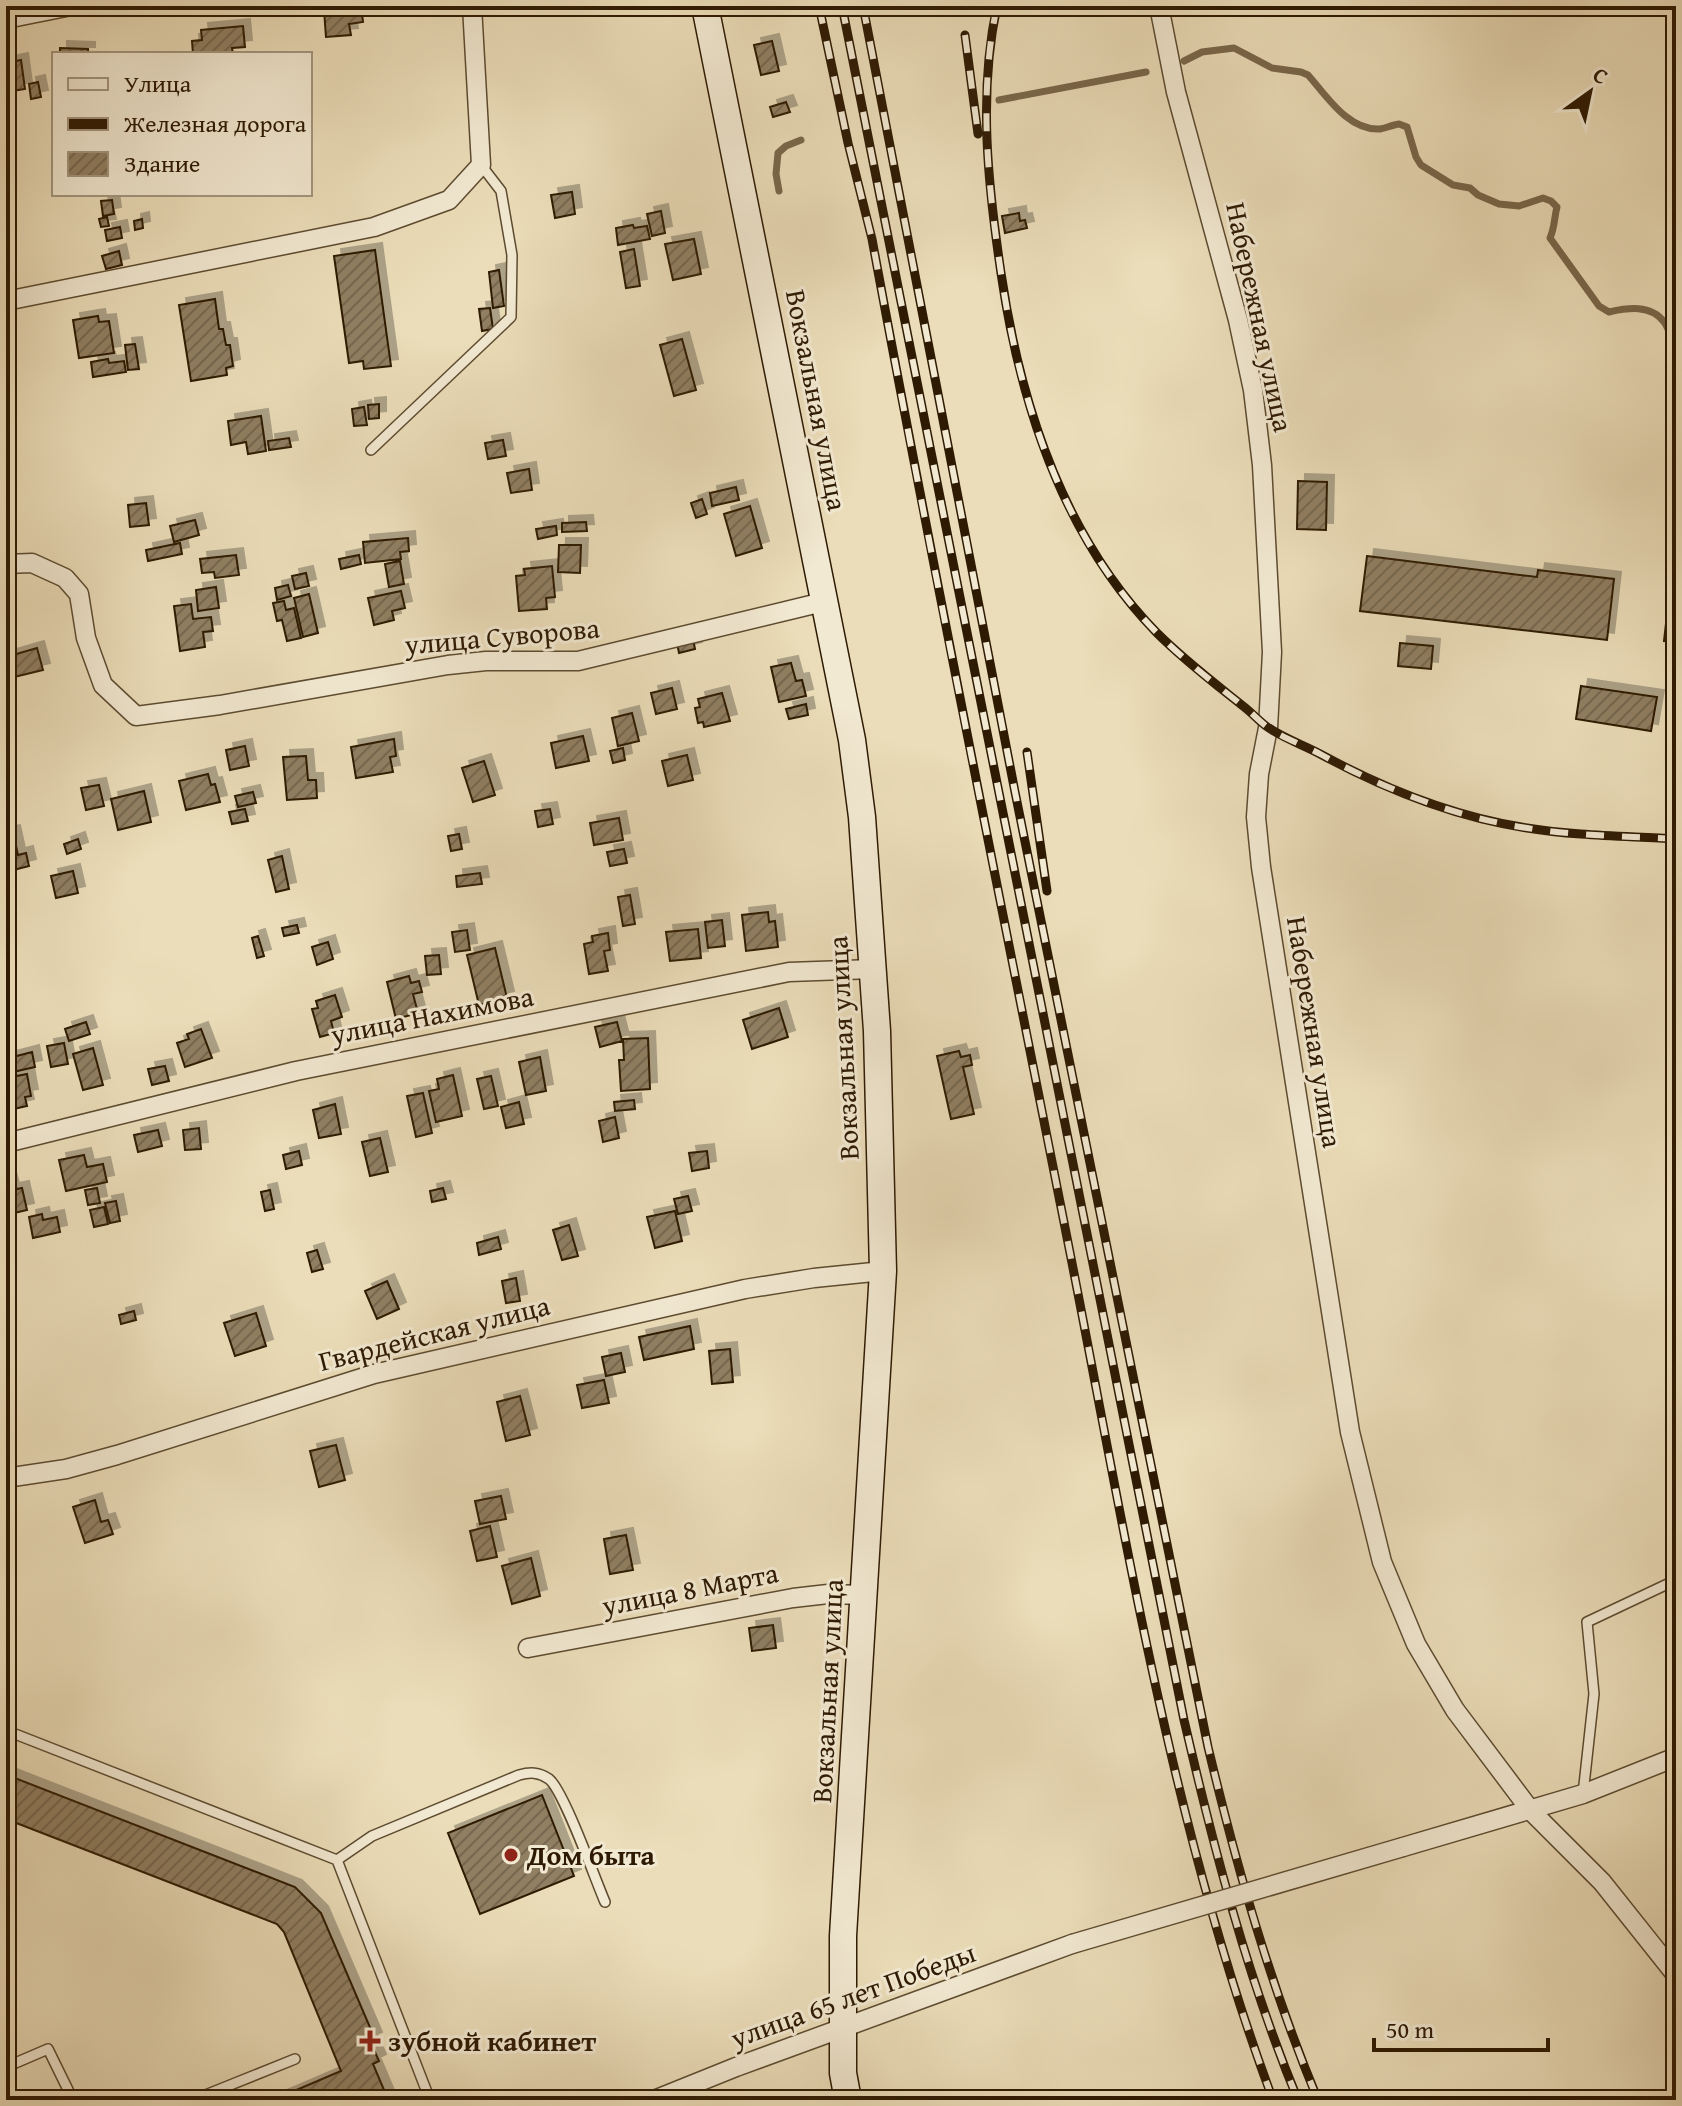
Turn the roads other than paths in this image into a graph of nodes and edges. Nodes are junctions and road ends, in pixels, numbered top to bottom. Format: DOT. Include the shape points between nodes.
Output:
graph roads {
  1 [pos="71,6"];
  2 [pos="472,6"];
  3 [pos="705,6"];
  4 [pos="1159,6"];
  5 [pos="6,19"];
  6 [pos="481,165"];
  7 [pos="6,301"];
  8 [pos="371,450"];
  9 [pos="6,564"];
  10 [pos="823,602"];
  11 [pos="873,969"];
  12 [pos="6,1143"];
  13 [pos="883,1271"];
  14 [pos="6,1478"];
  15 [pos="1676,1580"];
  16 [pos="864,1595"];
  17 [pos="528,1648"];
  18 [pos="15,1734"];
  19 [pos="1676,1757"];
  20 [pos="1583,1794"];
  21 [pos="1531,1811"];
  22 [pos="337,1860"];
  23 [pos="605,1902"];
  24 [pos="1676,1975"];
  25 [pos="843,2029"];
  26 [pos="295,2059"];
  27 [pos="6,2067"];
  28 [pos="73,2100"];
  29 [pos="193,2100"];
  30 [pos="430,2100"];
  31 [pos="654,2100"];
  32 [pos="848,2100"];
  1 -- 5 [label="street"];
  2 -- 6 [label="street"];
  3 -- 10 [label="main road, Вокзальная улица"];
  4 -- 21 [label="street, Набережная улица" via="1253,390 1272,652 1256,817 1350,1432 1382,1562 1416,1644 1455,1710"];
  6 -- 7 [label="street" via="449,200 374,227"];
  6 -- 8 [label="lane" via="501,191 512,255 511,317"];
  9 -- 10 [label="street, улица Суворова" via="32,563 65,578 79,594 86,638 103,685 136,716 448,665 578,661"];
  10 -- 11 [label="main road, Вокзальная улица" via="852,740"];
  11 -- 12 [label="street, улица Нахимова" via="774,975 296,1071"];
  11 -- 13 [label="main road, Вокзальная улица"];
  13 -- 14 [label="street, Гвардейская улица" via="745,1289 389,1370 117,1455"];
  13 -- 16 [label="main road, Вокзальная улица"];
  15 -- 20 [label="lane" via="1587,1622 1594,1694"];
  16 -- 17 [label="street, улица 8 Марта" via="793,1598"];
  16 -- 25 [label="main road, Вокзальная улица" via="843,1936"];
  18 -- 22 [label="lane"];
  19 -- 20 [label="street, улица 65 лет Победы"];
  20 -- 21 [label="street, улица 65 лет Победы"];
  21 -- 24 [label="street, Набережная улица" via="1602,1882"];
  21 -- 25 [label="street, улица 65 лет Победы, bridge" via="1072,1944"];
  22 -- 23 [label="lane" via="382,1832 528,1772 557,1787"];
  22 -- 30 [label="lane"];
  25 -- 31 [label="street, улица 65 лет Победы"];
  25 -- 32 [label="main road, Вокзальная улица"];
  26 -- 29 [label="lane"];
  27 -- 28 [label="lane" via="48,2049"];
}
